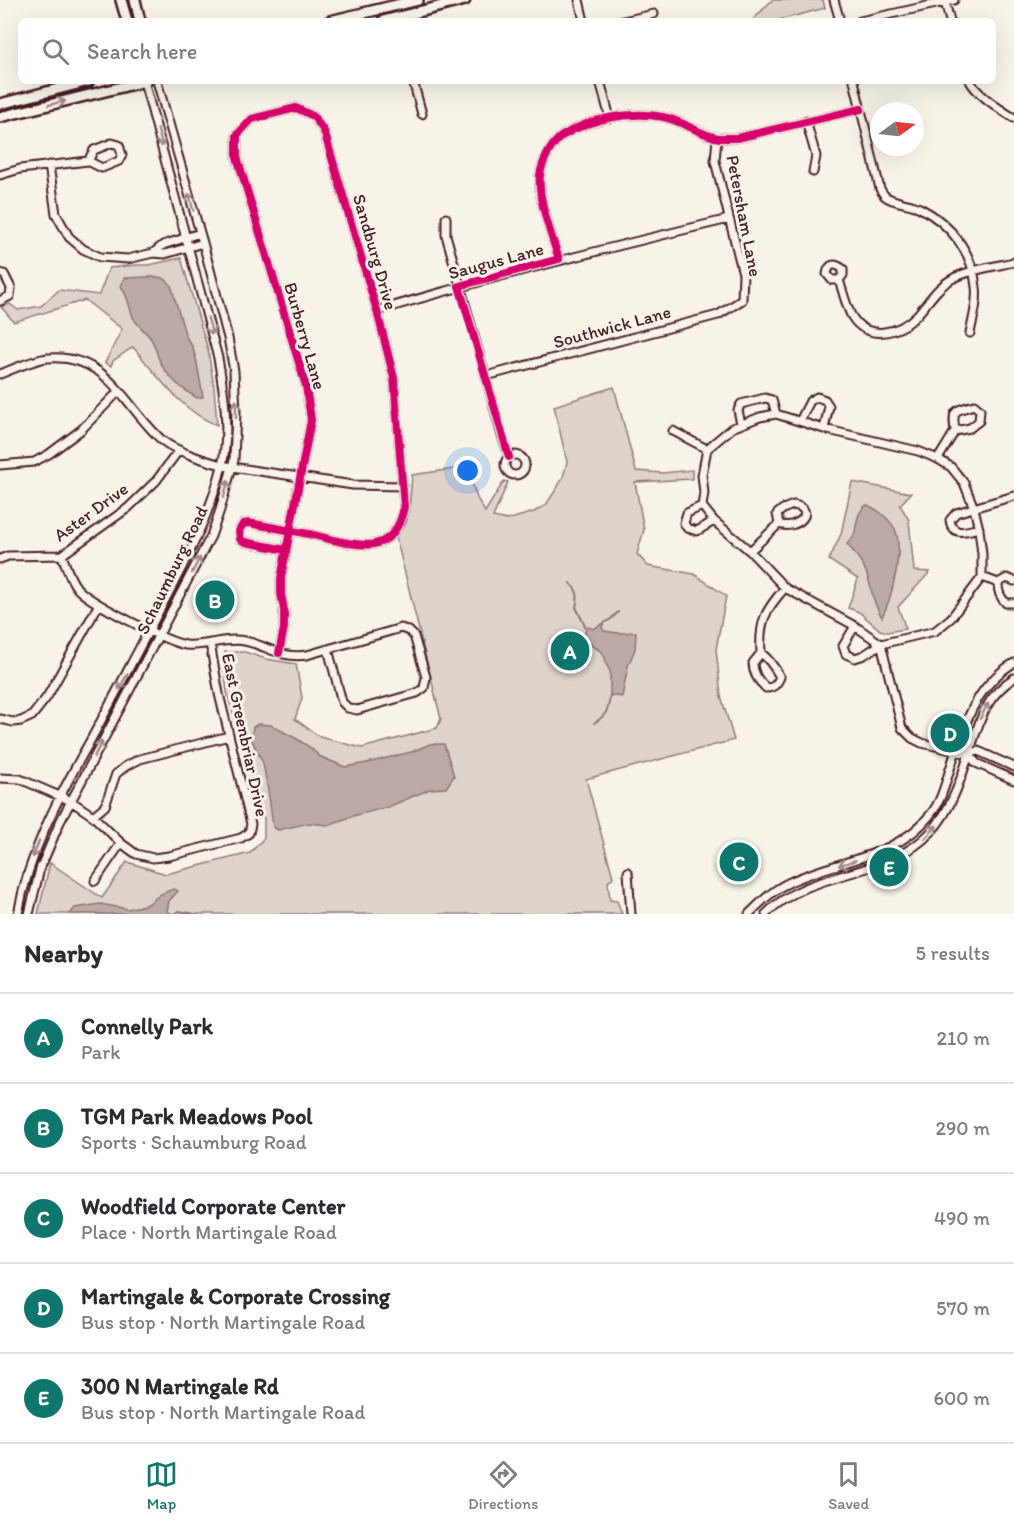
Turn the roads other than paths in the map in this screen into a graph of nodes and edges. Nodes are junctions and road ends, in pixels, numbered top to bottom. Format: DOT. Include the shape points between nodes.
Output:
graph roads {
  1 [pos="121,0"];
  2 [pos="135,0"];
  3 [pos="418,0"];
  4 [pos="465,0"];
  5 [pos="579,0"];
  6 [pos="834,0"];
  7 [pos="954,0"];
  8 [pos="945,2"];
  9 [pos="392,7"];
  10 [pos="654,14"];
  11 [pos="126,18"];
  12 [pos="139,18"];
  13 [pos="343,18"];
  14 [pos="396,18"];
  15 [pos="400,18"];
  16 [pos="583,18"];
  17 [pos="636,18"];
  18 [pos="839,18"];
  19 [pos="873,18"];
  20 [pos="949,18"];
  21 [pos="77,84"];
  22 [pos="133,84"];
  23 [pos="146,84"];
  24 [pos="158,84"];
  25 [pos="414,84"];
  26 [pos="601,84"];
  27 [pos="855,84"];
  28 [pos="972,84"];
  29 [pos="0,104"];
  30 [pos="861,109"];
  31 [pos="422,114"];
  32 [pos="0,117"];
  33 [pos="610,118"];
  34 [pos="1014,118"];
  35 [pos="806,121"];
  36 [pos="237,135"];
  37 [pos="717,138"];
  38 [pos="88,161"];
  39 [pos="49,165"];
  40 [pos="813,172"];
  41 [pos="0,175"];
  42 [pos="446,218"];
  43 [pos="729,219"];
  44 [pos="200,233"];
  45 [pos="185,238"];
  46 [pos="203,243"];
  47 [pos="188,248"];
  48 [pos="153,253"];
  49 [pos="559,260"];
  50 [pos="1014,262"];
  51 [pos="973,272"];
  52 [pos="0,273"];
  53 [pos="839,280"];
  54 [pos="459,286"];
  55 [pos="742,300"];
  56 [pos="0,301"];
  57 [pos="377,311"];
  58 [pos="970,333"];
  59 [pos="0,374"];
  60 [pos="486,376"];
  61 [pos="119,391"];
  62 [pos="776,414"];
  63 [pos="800,421"];
  64 [pos="741,424"];
  65 [pos="824,429"];
  66 [pos="674,431"];
  67 [pos="955,431"];
  68 [pos="706,448"];
  69 [pos="179,450"];
  70 [pos="509,457"];
  71 [pos="938,459"];
  72 [pos="0,465"];
  73 [pos="222,465"];
  74 [pos="232,467"];
  75 [pos="300,477"];
  76 [pos="403,486"];
  77 [pos="1014,496"];
  78 [pos="702,506"];
  79 [pos="974,508"];
  80 [pos="714,521"];
  81 [pos="779,524"];
  82 [pos="979,528"];
  83 [pos="289,530"];
  84 [pos="286,550"];
  85 [pos="750,552"];
  86 [pos="62,555"];
  87 [pos="0,559"];
  88 [pos="982,577"];
  89 [pos="1014,581"];
  90 [pos="998,584"];
  91 [pos="785,588"];
  92 [pos="1014,603"];
  93 [pos="99,604"];
  94 [pos="855,626"];
  95 [pos="149,630"];
  96 [pos="159,635"];
  97 [pos="210,643"];
  98 [pos="881,644"];
  99 [pos="328,649"];
  100 [pos="279,653"];
  101 [pos="761,653"];
  102 [pos="1014,663"];
  103 [pos="1014,678"];
  104 [pos="0,719"];
  105 [pos="229,736"];
  106 [pos="956,751"];
  107 [pos="969,754"];
  108 [pos="1014,767"];
  109 [pos="0,778"];
  110 [pos="1014,780"];
  111 [pos="60,796"];
  112 [pos="71,801"];
  113 [pos="93,816"];
  114 [pos="121,843"];
  115 [pos="628,872"];
  116 [pos="95,881"];
  117 [pos="18,914"];
  118 [pos="29,914"];
  119 [pos="631,914"];
  120 [pos="749,914"];
  121 [pos="766,914"];
  1 -- 11 [label="main road"];
  2 -- 12 [label="main road"];
  3 -- 9 [label="main road"];
  4 -- 15 [label="main road"];
  5 -- 16 [label="street"];
  6 -- 18 [label="street"];
  7 -- 8 [label="street"];
  8 -- 19 [label="street"];
  8 -- 20 [label="street"];
  9 -- 13 [label="main road"];
  9 -- 14 [label="street"];
  10 -- 17 [label="street"];
  21 -- 29 [label="main road"];
  32 -- 22 [label="main road, one-way"];
  23 -- 45 [label="street, Schaumburg Road, one-way"];
  44 -- 24 [label="street, Schaumburg Road, one-way"];
  25 -- 31 [label="street"];
  26 -- 33 [label="street"];
  27 -- 30 [label="street"];
  28 -- 34 [label="street"];
  30 -- 35 [label="street"];
  30 -- 51 [label="street" via="880,189 886,197 919,208 946,225 963,247"];
  33 -- 37 [label="street" via="639,114 666,117"];
  33 -- 49 [label="street" via="560,137 548,153 540,175 541,194"];
  35 -- 37 [label="street" via="737,138"];
  35 -- 40 [label="street" via="816,156"];
  36 -- 57 [label="street, Sandburg Drive" via="252,119 296,108 313,116 324,131"];
  36 -- 75 [label="street, Burberry Lane" via="237,157 306,386 311,420"];
  37 -- 43 [label="street, Petersham Lane" via="715,161"];
  38 -- 38 [label="street" via="94,150 112,143 119,145 119,161 102,168"];
  38 -- 39 [label="street"];
  39 -- 41 [label="street"];
  39 -- 48 [label="street" via="56,214 69,237 83,249 100,257 128,259"];
  42 -- 54 [label="street" via="446,235"];
  43 -- 49 [label="street, Saugus Lane"];
  43 -- 55 [label="street, Petersham Lane" via="743,274"];
  44 -- 45 [label="street"];
  44 -- 46 [label="street, Schaumburg Road"];
  45 -- 47 [label="street, Schaumburg Road"];
  45 -- 48 [label="street"];
  46 -- 47 [label="street"];
  74 -- 46 [label="street, Schaumburg Road, one-way" via="234,371"];
  47 -- 48 [label="street"];
  47 -- 73 [label="street, Schaumburg Road, one-way" via="222,379"];
  49 -- 54 [label="street, Saugus Lane"];
  50 -- 51 [label="street"];
  51 -- 53 [label="street" via="952,278 906,326 889,332 870,332 857,324"];
  51 -- 58 [label="street" via="976,298"];
  52 -- 56 [label="street" via="11,288 10,296"];
  54 -- 57 [label="street, Saugus Lane"];
  54 -- 60 [label="street"];
  55 -- 60 [label="street, Southwick Lane" via="718,315"];
  57 -- 76 [label="street, Sandburg Drive" via="394,378"];
  59 -- 61 [label="street" via="46,358 70,358 92,366"];
  60 -- 70 [label="street"];
  61 -- 69 [label="street" via="165,443"];
  61 -- 72 [label="street" via="81,430 49,454 34,462"];
  62 -- 63 [label="street"];
  62 -- 64 [label="street"];
  62 -- 64 [label="street" via="772,400 765,398 741,404"];
  63 -- 65 [label="street"];
  63 -- 65 [label="street" via="810,401 817,397 829,406"];
  64 -- 68 [label="street"];
  65 -- 71 [label="street"];
  66 -- 68 [label="street"];
  67 -- 67 [label="street" via="979,421 978,407 957,410 953,418"];
  67 -- 71 [label="street"];
  68 -- 78 [label="street"];
  69 -- 73 [label="street"];
  69 -- 86 [label="street, Aster Drive" via="156,482 128,508"];
  71 -- 79 [label="street" via="964,483"];
  73 -- 74 [label="street"];
  73 -- 95 [label="street, Schaumburg Road" via="199,532"];
  74 -- 75 [label="street"];
  96 -- 74 [label="street, Schaumburg Road, one-way" via="211,536"];
  75 -- 76 [label="street"];
  75 -- 83 [label="street, Burberry Lane"];
  76 -- 83 [label="street, Sandburg Drive" via="401,520 394,532 379,543 358,544"];
  77 -- 79 [label="street"];
  78 -- 80 [label="street"];
  78 -- 80 [label="street" via="687,513 687,528 697,531"];
  79 -- 82 [label="street"];
  79 -- 82 [label="street" via="956,513 951,525 957,532"];
  80 -- 85 [label="street"];
  81 -- 85 [label="street"];
  82 -- 88 [label="street"];
  83 -- 84 [label="street, Burberry Lane"];
  83 -- 84 [label="street" via="249,523 239,531 245,542"];
  84 -- 100 [label="street, Burberry Lane" via="281,578 284,628"];
  85 -- 91 [label="street"];
  86 -- 87 [label="street, Aster Drive"];
  86 -- 93 [label="street" via="79,590"];
  88 -- 90 [label="street"];
  88 -- 98 [label="street" via="951,618 935,631"];
  89 -- 90 [label="street" via="1007,578"];
  90 -- 92 [label="street" via="1006,603"];
  91 -- 94 [label="street"];
  91 -- 101 [label="street" via="767,610 761,629"];
  93 -- 95 [label="street"];
  93 -- 104 [label="street" via="47,697 32,716 13,722"];
  94 -- 98 [label="street"];
  94 -- 98 [label="street" via="843,645 846,654 855,658"];
  95 -- 96 [label="street"];
  95 -- 111 [label="street, Schaumburg Road, one-way"];
  96 -- 97 [label="street" via="187,645"];
  112 -- 96 [label="street, Schaumburg Road, one-way"];
  97 -- 100 [label="street" via="246,641"];
  97 -- 105 [label="street, East Greenbriar Drive"];
  98 -- 106 [label="street" via="902,728 922,743"];
  99 -- 99 [label="street" via="401,628 409,631 426,677 424,688 357,710 348,708 342,702"];
  99 -- 100 [label="street" via="294,657"];
  101 -- 101 [label="street" via="780,677 770,688 762,685 753,671 753,663"];
  102 -- 106 [label="street" via="981,693"];
  107 -- 103 [label="street, one-way" via="986,707"];
  105 -- 113 [label="street" via="126,766 116,774 105,806"];
  105 -- 114 [label="street, East Greenbriar Drive" via="251,824 249,833 153,858 136,854"];
  106 -- 107 [label="street"];
  106 -- 120 [label="street, one-way" via="939,801 914,832 890,848 788,883"];
  107 -- 108 [label="street" via="978,751"];
  107 -- 110 [label="street" via="976,763"];
  121 -- 107 [label="street, one-way" via="794,894 892,860 923,840 942,819"];
  109 -- 111 [label="street" via="20,779"];
  111 -- 112 [label="street"];
  111 -- 117 [label="street, Schaumburg Road, one-way" via="32,858"];
  112 -- 113 [label="street"];
  112 -- 118 [label="street, Schaumburg Road" via="40,869"];
  113 -- 114 [label="street"];
  114 -- 116 [label="street"];
  115 -- 119 [label="street"];
}
